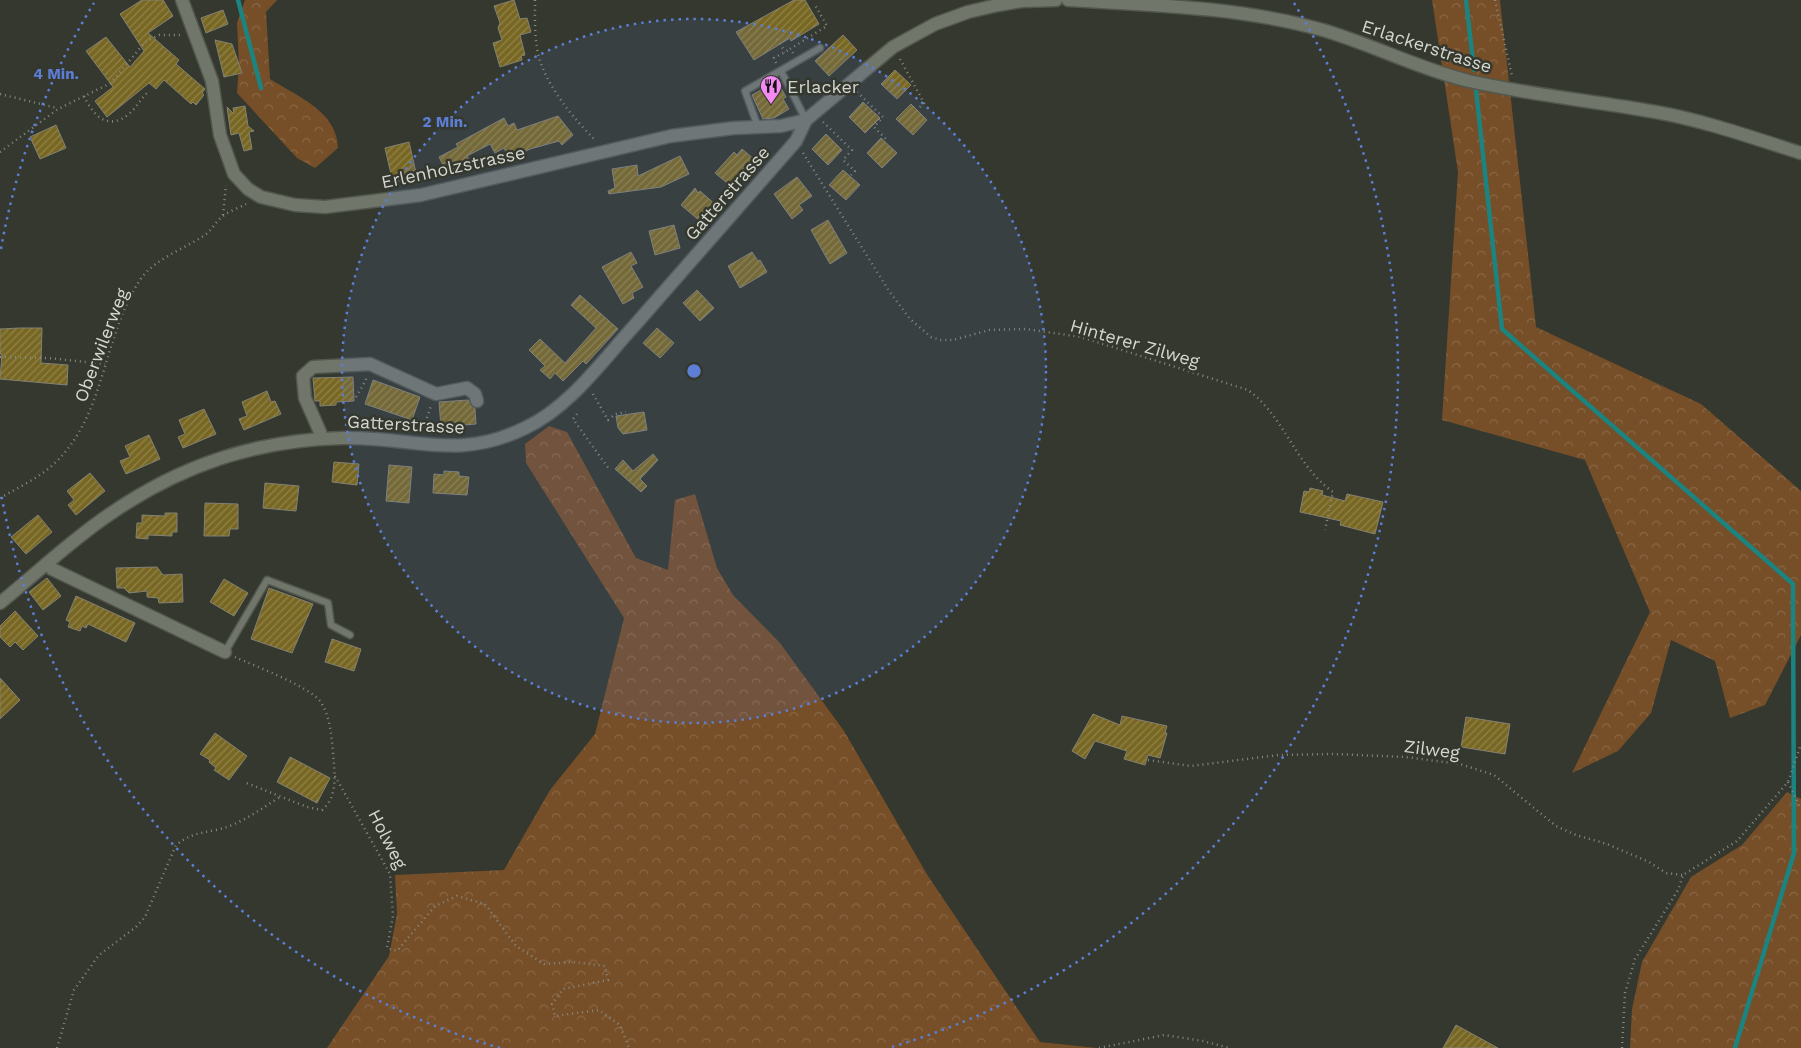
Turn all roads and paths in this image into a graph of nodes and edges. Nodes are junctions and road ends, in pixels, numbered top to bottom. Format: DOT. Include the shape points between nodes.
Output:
graph roads {
  1 [pos="182,0"];
  2 [pos="535,0"];
  3 [pos="1056,0"];
  4 [pos="1068,0"];
  5 [pos="1495,0"];
  6 [pos="815,5"];
  7 [pos="197,36"];
  8 [pos="777,39"];
  9 [pos="820,48"];
  10 [pos="790,49"];
  11 [pos="785,52"];
  12 [pos="800,54"];
  13 [pos="774,58"];
  14 [pos="879,59"];
  15 [pos="781,71"];
  16 [pos="849,84"];
  17 [pos="1514,90"];
  18 [pos="147,93"];
  19 [pos="0,94"];
  20 [pos="84,96"];
  21 [pos="58,108"];
  22 [pos="918,109"];
  23 [pos="811,117"];
  24 [pos="758,128"];
  25 [pos="887,140"];
  26 [pos="796,141"];
  27 [pos="0,152"];
  28 [pos="606,152"];
  29 [pos="1801,154"];
  30 [pos="229,163"];
  31 [pos="851,175"];
  32 [pos="261,197"];
  33 [pos="223,215"];
  34 [pos="0,357"];
  35 [pos="105,364"];
  36 [pos="366,368"];
  37 [pos="595,390"];
  38 [pos="356,397"];
  39 [pos="477,402"];
  40 [pos="430,410"];
  41 [pos="626,412"];
  42 [pos="577,414"];
  43 [pos="421,435"];
  44 [pos="321,439"];
  45 [pos="609,469"];
  46 [pos="0,498"];
  47 [pos="1325,530"];
  48 [pos="48,564"];
  49 [pos="0,603"];
  50 [pos="350,635"];
  51 [pos="226,652"];
  52 [pos="1801,744"];
  53 [pos="1148,760"];
  54 [pos="335,776"];
  55 [pos="244,782"];
  56 [pos="1788,783"];
  57 [pos="280,797"];
  58 [pos="1801,809"];
  59 [pos="1683,875"];
  60 [pos="57,1048"];
  61 [pos="629,1048"];
  62 [pos="1099,1048"];
  63 [pos="1228,1048"];
  64 [pos="1622,1048"];
  1 -- 7 [label="street, Erlenholzstrasse"];
  2 -- 28 [label="path" via="540,62 553,89"];
  3 -- 14 [label="street" via="1022,1 968,12 913,35"];
  4 -- 17 [label="street, Erlackerstrasse" via="1278,19 1372,46 1426,68"];
  5 -- 17 [label="path"];
  6 -- 10 [label="path" via="827,26"];
  7 -- 20 [label="path" via="159,35 145,42 110,83"];
  7 -- 30 [label="street, Erlenholzstrasse" via="212,81 220,135"];
  8 -- 11 [label="path"];
  9 -- 15 [label="lane"];
  10 -- 11 [label="path"];
  10 -- 12 [label="path" via="794,56"];
  11 -- 13 [label="path"];
  14 -- 16 [label="street"];
  14 -- 22 [label="path" via="884,65 900,59 924,103"];
  15 -- 23 [label="lane"];
  15 -- 24 [label="lane" via="745,91"];
  16 -- 23 [label="street"];
  16 -- 25 [label="path" via="883,117 874,127"];
  17 -- 29 [label="street, Erlackerstrasse" via="1665,114 1709,124"];
  18 -- 20 [label="path" via="129,114 110,122 99,119"];
  19 -- 21 [label="path"];
  20 -- 21 [label="path"];
  21 -- 27 [label="path"];
  23 -- 24 [label="street, Erlenholzstrasse"];
  23 -- 26 [label="street, Gatterstrasse"];
  23 -- 31 [label="path" via="852,150 843,160 855,172"];
  24 -- 28 [label="street, Erlenholzstrasse" via="671,136"];
  26 -- 44 [label="street, Gatterstrasse" via="586,380 543,418 501,438 474,445"];
  26 -- 47 [label="path, Hinterer Zilweg" via="888,291 910,319 931,336 953,340 990,330 1026,329 1081,337 1248,390 1264,402 1299,457 1318,481 1333,492"];
  28 -- 32 [label="street, Erlenholzstrasse" via="421,195 325,207 295,205"];
  30 -- 32 [label="street, Erlenholzstrasse" via="241,182"];
  30 -- 33 [label="path"];
  32 -- 33 [label="path, Oberwilerweg"];
  33 -- 35 [label="path, Oberwilerweg" via="208,233 159,262 141,278 128,300"];
  34 -- 35 [label="path"];
  35 -- 46 [label="path, Oberwilerweg" via="97,393 71,444 42,473"];
  36 -- 38 [label="path" via="366,380"];
  37 -- 41 [label="path" via="592,395 608,420 615,414"];
  39 -- 44 [label="street" via="475,394 467,388 436,394 370,364 313,367 303,376 305,398"];
  40 -- 43 [label="path"];
  42 -- 45 [label="path" via="573,419"];
  44 -- 48 [label="street, Gatterstrasse" via="286,442 234,453 175,475 108,515"];
  48 -- 49 [label="street, Gatterstrasse"];
  48 -- 51 [label="street"];
  50 -- 51 [label="lane" via="331,625 328,603 267,580"];
  51 -- 54 [label="path, Holweg" via="306,690 319,701 332,741"];
  52 -- 56 [label="path"];
  53 -- 59 [label="path, Zilweg" via="1192,766 1278,755 1333,754 1405,756 1460,764 1494,775 1556,826 1607,844 1666,872"];
  54 -- 57 [label="path, Holweg" via="333,796 322,810"];
  54 -- 61 [label="path, Holweg" via="390,874 393,916 387,948 397,950 435,906 457,896 485,904 516,946 544,964 573,962 605,966 608,980 563,989 552,1004 555,1016 600,1010 620,1025"];
  55 -- 57 [label="path, Holweg"];
  56 -- 58 [label="path"];
  56 -- 59 [label="path" via="1737,841"];
  57 -- 60 [label="path" via="230,826 203,831 176,845 145,917 99,955 74,990"];
  59 -- 64 [label="path" via="1678,890 1635,959 1625,993"];
  62 -- 63 [label="path" via="1164,1036"];
}
